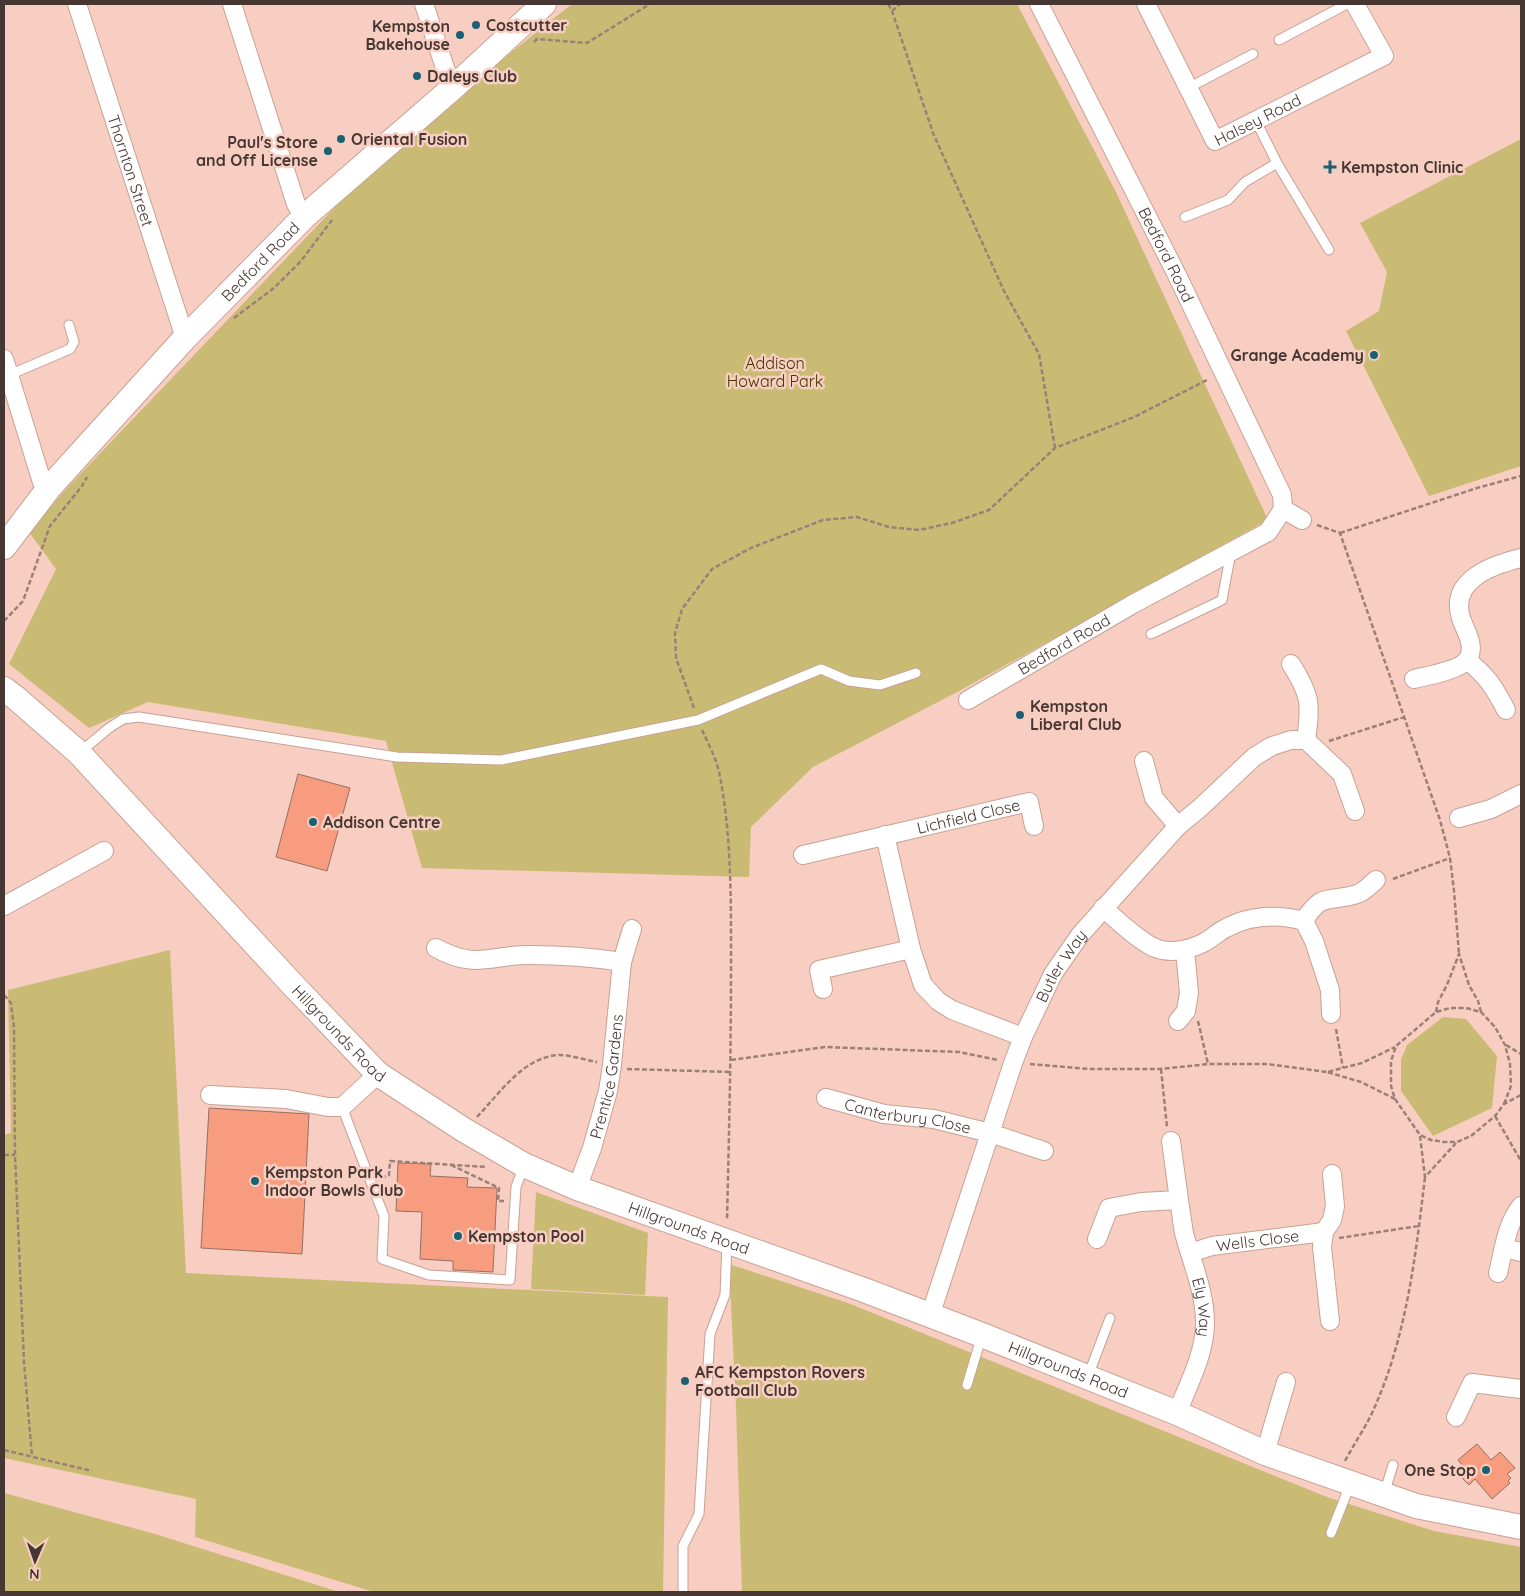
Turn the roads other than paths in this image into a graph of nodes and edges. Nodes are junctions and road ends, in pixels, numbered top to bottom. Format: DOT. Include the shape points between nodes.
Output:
graph roads {
  1 [pos="77,4"];
  2 [pos="232,4"];
  3 [pos="424,4"];
  4 [pos="544,4"];
  5 [pos="1040,4"];
  6 [pos="1146,4"];
  7 [pos="1347,4"];
  8 [pos="1355,4"];
  9 [pos="1279,40"];
  10 [pos="1253,54"];
  11 [pos="454,86"];
  12 [pos="1188,88"];
  13 [pos="1256,121"];
  14 [pos="1277,163"];
  15 [pos="304,216"];
  16 [pos="1185,217"];
  17 [pos="1328,250"];
  18 [pos="70,325"];
  19 [pos="185,338"];
  20 [pos="6,367"];
  21 [pos="50,488"];
  22 [pos="1283,509"];
  23 [pos="1302,520"];
  24 [pos="4,547"];
  25 [pos="1231,552"];
  26 [pos="1521,558"];
  27 [pos="1151,634"];
  28 [pos="1467,660"];
  29 [pos="1291,664"];
  30 [pos="916,673"];
  31 [pos="1414,679"];
  32 [pos="4,689"];
  33 [pos="968,700"];
  34 [pos="1506,710"];
  35 [pos="1306,740"];
  36 [pos="79,753"];
  37 [pos="1144,761"];
  38 [pos="1521,794"];
  39 [pos="1355,811"];
  40 [pos="1459,818"];
  41 [pos="1034,826"];
  42 [pos="1178,826"];
  43 [pos="885,835"];
  44 [pos="104,851"];
  45 [pos="803,855"];
  46 [pos="1376,880"];
  47 [pos="4,906"];
  48 [pos="1103,908"];
  49 [pos="1304,921"];
  50 [pos="632,929"];
  51 [pos="436,948"];
  52 [pos="911,949"];
  53 [pos="1185,950"];
  54 [pos="622,962"];
  55 [pos="823,989"];
  56 [pos="1331,1014"];
  57 [pos="1187,1015"];
  58 [pos="1023,1037"];
  59 [pos="378,1074"];
  60 [pos="210,1095"];
  61 [pos="826,1098"];
  62 [pos="342,1107"];
  63 [pos="990,1133"];
  64 [pos="1171,1141"];
  65 [pos="1044,1151"];
  66 [pos="524,1165"];
  67 [pos="1332,1174"];
  68 [pos="577,1188"];
  69 [pos="1179,1200"];
  70 [pos="1521,1206"];
  71 [pos="1324,1236"];
  72 [pos="1097,1239"];
  73 [pos="727,1242"];
  74 [pos="1504,1248"];
  75 [pos="1521,1252"];
  76 [pos="1190,1253"];
  77 [pos="1498,1273"];
  78 [pos="930,1316"];
  79 [pos="1110,1318"];
  80 [pos="1330,1321"];
  81 [pos="982,1335"];
  82 [pos="1088,1377"];
  83 [pos="1286,1382"];
  84 [pos="967,1385"];
  85 [pos="1521,1389"];
  86 [pos="1177,1413"];
  87 [pos="1456,1417"];
  88 [pos="1265,1453"];
  89 [pos="1393,1465"];
  90 [pos="1344,1479"];
  91 [pos="1384,1494"];
  92 [pos="1521,1528"];
  93 [pos="1331,1533"];
  94 [pos="683,1592"];
  1 -- 19 [label="street, Thornton Street"];
  2 -- 15 [label="street" via="296,204"];
  3 -- 11 [label="street"];
  4 -- 11 [label="street, Bedford Road"];
  5 -- 22 [label="street, Bedford Road" via="1177,274 1282,495"];
  6 -- 12 [label="street, Halsey Road"];
  7 -- 9 [label="lane"];
  8 -- 13 [label="street, Halsey Road" via="1384,56"];
  10 -- 12 [label="lane"];
  11 -- 15 [label="street, Bedford Road"];
  12 -- 13 [label="street, Halsey Road" via="1215,141"];
  13 -- 14 [label="lane"];
  14 -- 16 [label="lane" via="1244,182 1228,200"];
  14 -- 17 [label="lane"];
  15 -- 19 [label="street, Bedford Road"];
  18 -- 20 [label="lane" via="74,342 70,349"];
  19 -- 21 [label="street, Bedford Road"];
  20 -- 21 [label="street" via="42,482"];
  21 -- 24 [label="street, Bedford Road"];
  22 -- 23 [label="street"];
  22 -- 25 [label="street, Bedford Road" via="1268,532"];
  25 -- 27 [label="lane" via="1222,600"];
  25 -- 33 [label="street, Bedford Road" via="1133,604"];
  26 -- 28 [label="street" via="1476,575 1465,585 1460,600 1460,616 1469,638"];
  28 -- 31 [label="street" via="1457,667"];
  28 -- 34 [label="street" via="1492,683"];
  29 -- 35 [label="street" via="1305,686 1310,709"];
  30 -- 36 [label="lane" via="880,685 849,681 822,669 698,720 501,760 397,757 140,717 123,719"];
  32 -- 36 [label="street, Hillgrounds Road"];
  35 -- 39 [label="street" via="1342,774"];
  35 -- 42 [label="street, Butler Way" via="1278,744 1254,757"];
  36 -- 59 [label="street, Hillgrounds Road"];
  37 -- 42 [label="street" via="1154,798"];
  38 -- 40 [label="street" via="1491,809"];
  41 -- 43 [label="street, Lichfield Close" via="1029,802"];
  42 -- 48 [label="street, Butler Way"];
  43 -- 45 [label="street, Lichfield Close"];
  43 -- 52 [label="street"];
  44 -- 47 [label="street"];
  46 -- 49 [label="street" via="1358,894 1325,900 1312,908"];
  48 -- 53 [label="street" via="1156,948"];
  48 -- 58 [label="street, Butler Way" via="1053,974"];
  49 -- 53 [label="street" via="1258,917 1226,927 1203,943"];
  49 -- 56 [label="street" via="1336,990"];
  50 -- 54 [label="street, Prentice Gardens"];
  51 -- 54 [label="street" via="462,960 527,955"];
  52 -- 55 [label="street" via="819,970"];
  52 -- 58 [label="street" via="923,985 938,1001 952,1010"];
  53 -- 57 [label="street" via="1189,993"];
  54 -- 68 [label="street, Prentice Gardens" via="608,1090"];
  58 -- 63 [label="street, Butler Way"];
  59 -- 62 [label="street"];
  59 -- 66 [label="street, Hillgrounds Road"];
  60 -- 62 [label="street" via="286,1099"];
  61 -- 63 [label="street, Canterbury Close" via="884,1114 934,1120"];
  62 -- 66 [label="lane" via="384,1216 382,1259 429,1275 510,1280 516,1187"];
  63 -- 65 [label="street"];
  63 -- 78 [label="street, Butler Way"];
  64 -- 69 [label="street, Ely Way"];
  66 -- 68 [label="street, Hillgrounds Road"];
  67 -- 71 [label="street, Wells Close" via="1335,1206"];
  68 -- 73 [label="street, Hillgrounds Road"];
  69 -- 72 [label="street" via="1109,1208"];
  69 -- 76 [label="street, Ely Way"];
  70 -- 74 [label="street" via="1512,1217"];
  71 -- 76 [label="street, Wells Close" via="1212,1246"];
  71 -- 80 [label="street, Wells Close"];
  73 -- 78 [label="street, Hillgrounds Road"];
  73 -- 94 [label="lane" via="725,1295 710,1334 699,1514 683,1546"];
  74 -- 75 [label="street"];
  74 -- 77 [label="street"];
  76 -- 86 [label="street, Ely Way" via="1205,1322 1196,1364"];
  78 -- 81 [label="street, Hillgrounds Road"];
  79 -- 82 [label="lane"];
  81 -- 82 [label="street, Hillgrounds Road"];
  81 -- 84 [label="lane"];
  82 -- 86 [label="street, Hillgrounds Road"];
  83 -- 88 [label="street"];
  85 -- 87 [label="street" via="1472,1383"];
  86 -- 88 [label="street, Hillgrounds Road"];
  88 -- 90 [label="street, Hillgrounds Road"];
  89 -- 91 [label="lane"];
  90 -- 91 [label="street, Hillgrounds Road"];
  90 -- 93 [label="lane"];
  91 -- 92 [label="street, Hillgrounds Road" via="1416,1506"];
}
